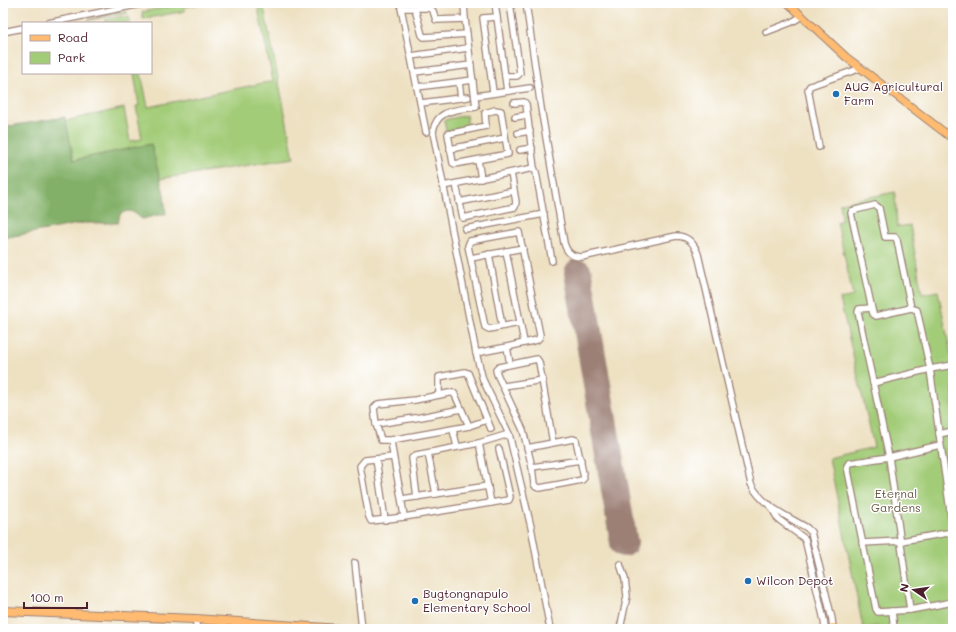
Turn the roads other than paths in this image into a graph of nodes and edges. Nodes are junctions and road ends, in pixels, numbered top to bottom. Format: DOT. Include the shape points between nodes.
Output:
graph roads {
  1 [pos="146,3"];
  2 [pos="464,3"];
  3 [pos="495,3"];
  4 [pos="510,3"];
  5 [pos="526,3"];
  6 [pos="788,3"];
  7 [pos="415,8"];
  8 [pos="802,16"];
  9 [pos="497,17"];
  10 [pos="465,19"];
  11 [pos="53,22"];
  12 [pos="22,28"];
  13 [pos="3,32"];
  14 [pos="766,32"];
  15 [pos="466,34"];
  16 [pos="468,48"];
  17 [pos="411,56"];
  18 [pos="471,65"];
  19 [pos="861,68"];
  20 [pos="415,72"];
  21 [pos="505,76"];
  22 [pos="473,80"];
  23 [pos="459,82"];
  24 [pos="418,87"];
  25 [pos="530,88"];
  26 [pos="507,91"];
  27 [pos="493,92"];
  28 [pos="475,96"];
  29 [pos="468,97"];
  30 [pos="461,98"];
  31 [pos="421,103"];
  32 [pos="514,103"];
  33 [pos="527,115"];
  34 [pos="515,117"];
  35 [pos="530,131"];
  36 [pos="426,132"];
  37 [pos="518,133"];
  38 [pos="505,138"];
  39 [pos="953,138"];
  40 [pos="820,147"];
  41 [pos="532,148"];
  42 [pos="450,149"];
  43 [pos="520,150"];
  44 [pos="478,160"];
  45 [pos="533,169"];
  46 [pos="511,173"];
  47 [pos="481,179"];
  48 [pos="456,184"];
  49 [pos="443,186"];
  50 [pos="514,190"];
  51 [pos="459,202"];
  52 [pos="544,214"];
  53 [pos="465,229"];
  54 [pos="523,248"];
  55 [pos="506,251"];
  56 [pos="489,254"];
  57 [pos="471,258"];
  58 [pos="552,261"];
  59 [pos="871,308"];
  60 [pos="911,308"];
  61 [pos="520,324"];
  62 [pos="502,326"];
  63 [pos="524,342"];
  64 [pos="507,347"];
  65 [pos="476,353"];
  66 [pos="510,364"];
  67 [pos="953,365"];
  68 [pos="930,369"];
  69 [pos="543,380"];
  70 [pos="873,383"];
  71 [pos="504,386"];
  72 [pos="439,394"];
  73 [pos="461,409"];
  74 [pos="487,420"];
  75 [pos="376,424"];
  76 [pos="469,426"];
  77 [pos="491,429"];
  78 [pos="453,430"];
  79 [pos="953,431"];
  80 [pos="509,434"];
  81 [pos="939,434"];
  82 [pos="391,440"];
  83 [pos="479,443"];
  84 [pos="553,443"];
  85 [pos="457,446"];
  86 [pos="940,446"];
  87 [pos="528,448"];
  88 [pos="499,449"];
  89 [pos="428,453"];
  90 [pos="393,457"];
  91 [pos="889,457"];
  92 [pos="376,459"];
  93 [pos="581,460"];
  94 [pos="532,467"];
  95 [pos="488,486"];
  96 [pos="436,494"];
  97 [pos="417,497"];
  98 [pos="402,499"];
  99 [pos="491,503"];
  100 [pos="770,505"];
  101 [pos="404,517"];
  102 [pos="385,520"];
  103 [pos="794,520"];
  104 [pos="789,527"];
  105 [pos="953,532"];
  106 [pos="900,541"];
  107 [pos="862,543"];
  108 [pos="355,563"];
  109 [pos="620,564"];
  110 [pos="953,602"];
  111 [pos="910,610"];
  112 [pos="3,611"];
  113 [pos="892,611"];
  114 [pos="195,619"];
  115 [pos="197,629"];
  116 [pos="341,629"];
  117 [pos="362,629"];
  118 [pos="550,629"];
  119 [pos="620,629"];
  120 [pos="829,629"];
  121 [pos="894,629"];
  1 -- 11 [label="street"];
  2 -- 10 [label="street"];
  3 -- 9 [label="street"];
  4 -- 21 [label="street" via="520,73 517,76"];
  5 -- 100 [label="street" via="566,250 572,256 582,257 676,236 686,238 694,244 751,484 759,496"];
  6 -- 8 [label="main road"];
  7 -- 10 [label="street" via="429,8 436,20"];
  7 -- 15 [label="street" via="424,37"];
  7 -- 17 [label="street" via="401,8"];
  8 -- 14 [label="street"];
  8 -- 19 [label="main road"];
  9 -- 21 [label="street"];
  9 -- 27 [label="street" via="483,18"];
  10 -- 15 [label="street"];
  12 -- 13 [label="street"];
  15 -- 16 [label="street"];
  16 -- 17 [label="street"];
  16 -- 18 [label="street"];
  17 -- 20 [label="street"];
  18 -- 20 [label="street"];
  18 -- 22 [label="street"];
  19 -- 39 [label="main road"];
  19 -- 40 [label="street" via="810,86 808,90"];
  20 -- 24 [label="street"];
  21 -- 26 [label="street"];
  22 -- 23 [label="street"];
  22 -- 28 [label="street"];
  23 -- 24 [label="street"];
  23 -- 30 [label="street"];
  24 -- 31 [label="street"];
  25 -- 26 [label="street"];
  26 -- 27 [label="street"];
  27 -- 28 [label="street"];
  28 -- 49 [label="street" via="476,107 446,113 438,118 434,126"];
  29 -- 30 [label="street"];
  30 -- 31 [label="street"];
  31 -- 36 [label="street"];
  32 -- 33 [label="street" via="524,102"];
  33 -- 34 [label="street"];
  33 -- 35 [label="street"];
  35 -- 37 [label="street"];
  35 -- 41 [label="street"];
  38 -- 42 [label="street"];
  38 -- 42 [label="street" via="500,110 495,110 485,113 486,126 448,134"];
  38 -- 44 [label="street" via="508,154"];
  41 -- 43 [label="street"];
  41 -- 45 [label="street"];
  42 -- 44 [label="street" via="454,164"];
  44 -- 47 [label="street"];
  45 -- 46 [label="street"];
  45 -- 52 [label="street" via="536,172"];
  46 -- 47 [label="street"];
  46 -- 50 [label="street"];
  47 -- 48 [label="street"];
  48 -- 49 [label="street"];
  48 -- 51 [label="street"];
  49 -- 65 [label="street"];
  50 -- 51 [label="street"];
  50 -- 51 [label="street" via="515,208 463,218"];
  52 -- 53 [label="street"];
  52 -- 58 [label="street"];
  54 -- 55 [label="street"];
  54 -- 57 [label="street" via="518,232 470,241 468,246"];
  54 -- 63 [label="street" via="540,335 539,338"];
  55 -- 56 [label="street"];
  55 -- 61 [label="street"];
  56 -- 57 [label="street"];
  56 -- 62 [label="street"];
  57 -- 62 [label="street" via="486,328"];
  59 -- 60 [label="street" via="876,316"];
  59 -- 60 [label="street" via="851,214 852,211 875,205 879,208 886,237 897,240"];
  59 -- 70 [label="street" via="859,309 858,312"];
  60 -- 68 [label="street" via="917,310"];
  61 -- 62 [label="street"];
  61 -- 63 [label="street"];
  63 -- 64 [label="street"];
  64 -- 65 [label="street"];
  64 -- 66 [label="street"];
  65 -- 80 [label="street" via="483,380"];
  66 -- 69 [label="street" via="537,359"];
  66 -- 71 [label="street" via="496,370"];
  67 -- 68 [label="street"];
  68 -- 70 [label="street"];
  68 -- 81 [label="street"];
  69 -- 71 [label="street"];
  69 -- 84 [label="street"];
  70 -- 91 [label="street"];
  71 -- 87 [label="street"];
  72 -- 73 [label="street" via="454,393"];
  72 -- 74 [label="street" via="439,377 468,373"];
  72 -- 75 [label="street" via="415,400 378,404 374,408"];
  73 -- 75 [label="street"];
  73 -- 76 [label="street"];
  74 -- 76 [label="street"];
  74 -- 77 [label="street"];
  75 -- 82 [label="street" via="381,440"];
  76 -- 78 [label="street"];
  78 -- 82 [label="street"];
  78 -- 85 [label="street"];
  79 -- 81 [label="street"];
  80 -- 83 [label="street"];
  80 -- 118 [label="street" via="531,528"];
  81 -- 86 [label="street"];
  82 -- 90 [label="street"];
  83 -- 85 [label="street"];
  83 -- 95 [label="street"];
  84 -- 87 [label="street"];
  84 -- 93 [label="street" via="576,440"];
  85 -- 89 [label="street"];
  86 -- 91 [label="street"];
  86 -- 105 [label="street"];
  87 -- 94 [label="street"];
  88 -- 99 [label="street" via="510,497 509,500"];
  89 -- 96 [label="street"];
  89 -- 97 [label="street" via="412,458"];
  90 -- 92 [label="street"];
  90 -- 98 [label="street"];
  91 -- 106 [label="street"];
  91 -- 107 [label="street" via="849,463 848,466"];
  92 -- 102 [label="street"];
  92 -- 102 [label="street" via="364,460 360,466 369,517 371,521"];
  93 -- 94 [label="street"];
  93 -- 94 [label="street" via="584,478 582,480 540,488 534,484"];
  95 -- 96 [label="street"];
  95 -- 99 [label="street"];
  96 -- 97 [label="street"];
  97 -- 98 [label="street"];
  98 -- 101 [label="street"];
  99 -- 101 [label="street"];
  100 -- 103 [label="street"];
  100 -- 104 [label="street" via="778,519"];
  101 -- 102 [label="street"];
  103 -- 104 [label="street"];
  103 -- 120 [label="street" via="810,532"];
  104 -- 120 [label="street" via="807,543 824,620"];
  105 -- 106 [label="street"];
  106 -- 107 [label="street"];
  106 -- 111 [label="street"];
  107 -- 113 [label="street" via="876,609 878,612"];
  108 -- 117 [label="street"];
  109 -- 119 [label="street" via="627,596"];
  110 -- 111 [label="street"];
  111 -- 113 [label="street"];
  112 -- 114 [label="highway"];
  113 -- 121 [label="street"];
  114 -- 115 [label="street"];
  114 -- 116 [label="highway"];
}
